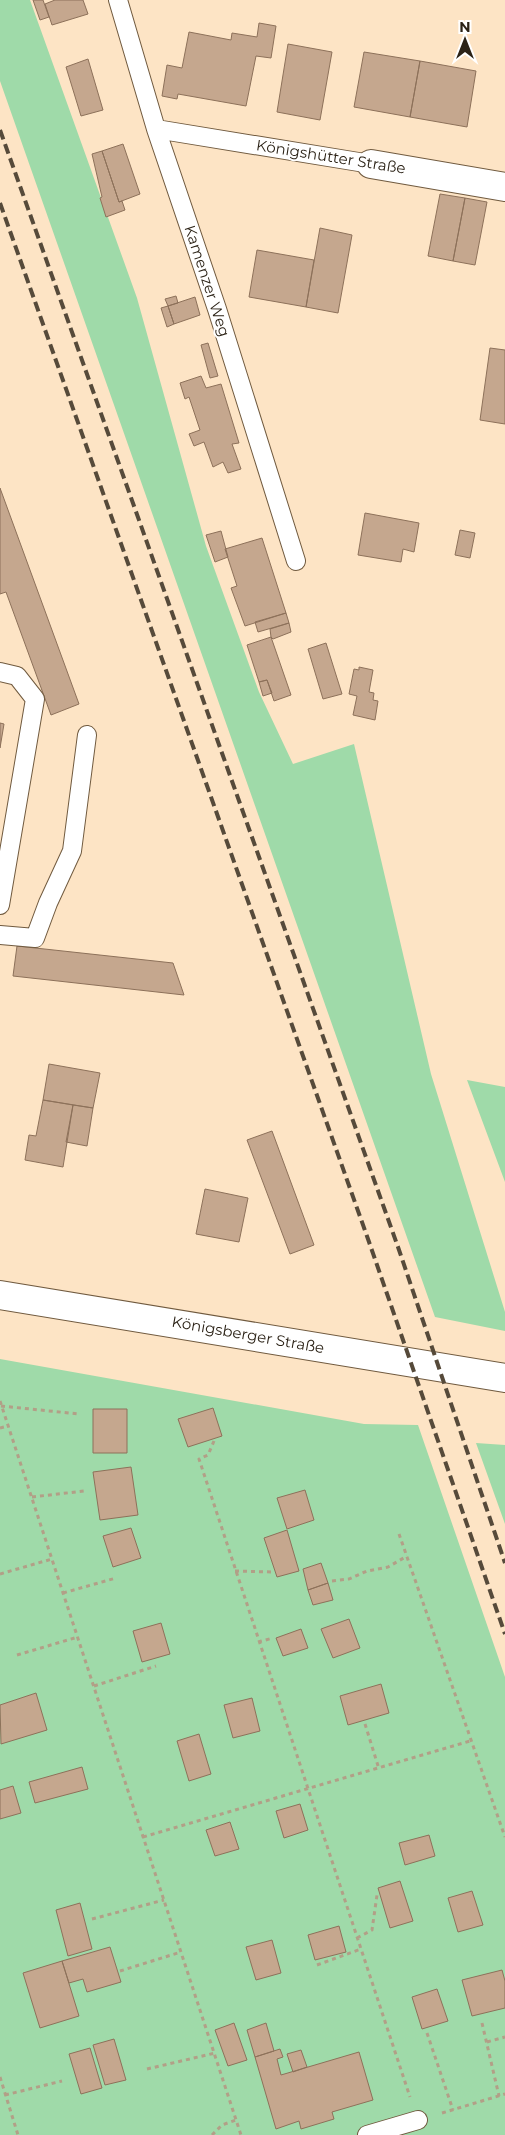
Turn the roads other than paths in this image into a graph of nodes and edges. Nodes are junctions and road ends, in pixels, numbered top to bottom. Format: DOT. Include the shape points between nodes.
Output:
graph roads {
  1 [pos="118,0"];
  2 [pos="156,129"];
  3 [pos="371,164"];
  4 [pos="505,187"];
  5 [pos="296,561"];
  6 [pos="0,672"];
  7 [pos="87,735"];
  8 [pos="0,905"];
  9 [pos="0,935"];
  10 [pos="0,1294"];
  11 [pos="501,1377"];
  12 [pos="418,2120"];
  13 [pos="367,2135"];
  1 -- 2 [label="lane, Kamenzer Weg"];
  2 -- 3 [label="lane, Königshütter Straße"];
  2 -- 5 [label="lane, Kamenzer Weg" via="217,309"];
  3 -- 4 [label="main road, Königshütter Straße"];
  6 -- 8 [label="lane" via="17,676 35,699"];
  7 -- 9 [label="lane" via="72,851 36,938"];
  10 -- 11 [label="main road, Königsberger Straße"];
  12 -- 13 [label="lane"];
}
